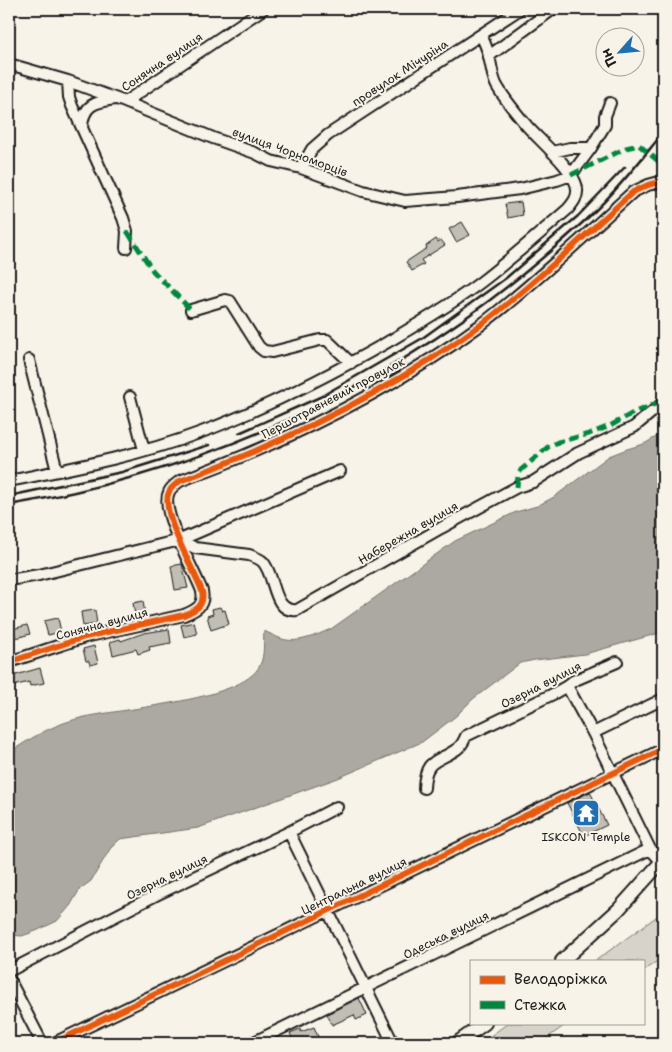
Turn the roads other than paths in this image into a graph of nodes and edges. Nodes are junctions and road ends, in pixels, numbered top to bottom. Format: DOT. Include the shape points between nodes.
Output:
graph roads {
  1 [pos="263,9"];
  2 [pos="520,9"];
  3 [pos="552,9"];
  4 [pos="481,35"];
  5 [pos="489,56"];
  6 [pos="9,64"];
  7 [pos="68,81"];
  8 [pos="120,100"];
  9 [pos="610,103"];
  10 [pos="82,129"];
  11 [pos="591,148"];
  12 [pos="552,152"];
  13 [pos="301,168"];
  14 [pos="571,175"];
  15 [pos="663,181"];
  16 [pos="126,248"];
  17 [pos="191,310"];
  18 [pos="29,360"];
  19 [pos="351,363"];
  20 [pos="130,398"];
  21 [pos="663,403"];
  22 [pos="144,450"];
  23 [pos="57,471"];
  24 [pos="340,471"];
  25 [pos="9,481"];
  26 [pos="180,540"];
  27 [pos="9,580"];
  28 [pos="9,662"];
  29 [pos="617,662"];
  30 [pos="567,686"];
  31 [pos="663,699"];
  32 [pos="592,733"];
  33 [pos="663,749"];
  34 [pos="613,774"];
  35 [pos="424,788"];
  36 [pos="337,807"];
  37 [pos="289,832"];
  38 [pos="650,850"];
  39 [pos="662,861"];
  40 [pos="328,911"];
  41 [pos="563,960"];
  42 [pos="9,971"];
  43 [pos="9,979"];
  44 [pos="366,988"];
  45 [pos="484,1024"];
  46 [pos="42,1043"];
  47 [pos="54,1043"];
  48 [pos="252,1043"];
  49 [pos="393,1043"];
  50 [pos="457,1043"];
  1 -- 8 [label="street, Сонячна вулиця"];
  2 -- 4 [label="street, провулок Мічуріна"];
  3 -- 5 [label="street"];
  4 -- 5 [label="street"];
  4 -- 13 [label="street, провулок Мічуріна" via="328,135 312,149"];
  5 -- 12 [label="street" via="498,88"];
  6 -- 7 [label="street, вулиця Чорноморців"];
  7 -- 8 [label="street, вулиця Чорноморців"];
  7 -- 10 [label="street" via="69,97"];
  8 -- 10 [label="street, Сонячна вулиця" via="98,102 87,110"];
  8 -- 13 [label="street, вулиця Чорноморців" via="271,161"];
  9 -- 11 [label="street" via="604,116 605,124"];
  10 -- 16 [label="street" via="123,218"];
  11 -- 12 [label="street"];
  11 -- 14 [label="street"];
  12 -- 14 [label="street"];
  13 -- 14 [label="street, вулиця Чорноморців" via="363,191 405,201 520,189"];
  14 -- 19 [label="street" via="577,188 573,203 523,248 450,304"];
  15 -- 26 [label="street, Першотравневий провулок" via="633,192 483,323 449,346 372,393 256,450 174,485 169,492 167,508"];
  17 -- 19 [label="street" via="230,301 264,351 327,340"];
  18 -- 23 [label="street"];
  19 -- 22 [label="street" via="248,413"];
  20 -- 22 [label="street"];
  21 -- 26 [label="street, Набережна вулиця" via="634,426 578,453 533,482 517,487 441,528 297,610 285,608 279,602 266,567 256,558 195,548"];
  22 -- 23 [label="street"];
  23 -- 25 [label="street"];
  24 -- 26 [label="street"];
  26 -- 27 [label="street"];
  26 -- 28 [label="street, Сонячна вулиця" via="202,591 200,606 184,615 86,637"];
  29 -- 30 [label="street, Озерна вулиця"];
  30 -- 32 [label="street"];
  30 -- 35 [label="street, Озерна вулиця" via="466,736 458,748 435,760 425,774"];
  31 -- 32 [label="street"];
  32 -- 34 [label="street"];
  33 -- 34 [label="street, Центральна вулиця"];
  34 -- 38 [label="street"];
  34 -- 40 [label="street, Центральна вулиця"];
  36 -- 37 [label="street, Озерна вулиця"];
  37 -- 40 [label="street"];
  37 -- 42 [label="street, Озерна вулиця" via="156,895"];
  38 -- 39 [label="street"];
  38 -- 44 [label="street, Одеська вулиця"];
  39 -- 41 [label="main road" via="618,910"];
  40 -- 44 [label="street"];
  40 -- 47 [label="street, Центральна вулиця"];
  43 -- 46 [label="street"];
  44 -- 48 [label="street, Одеська вулиця"];
  44 -- 49 [label="street"];
  45 -- 50 [label="main road"];
}
